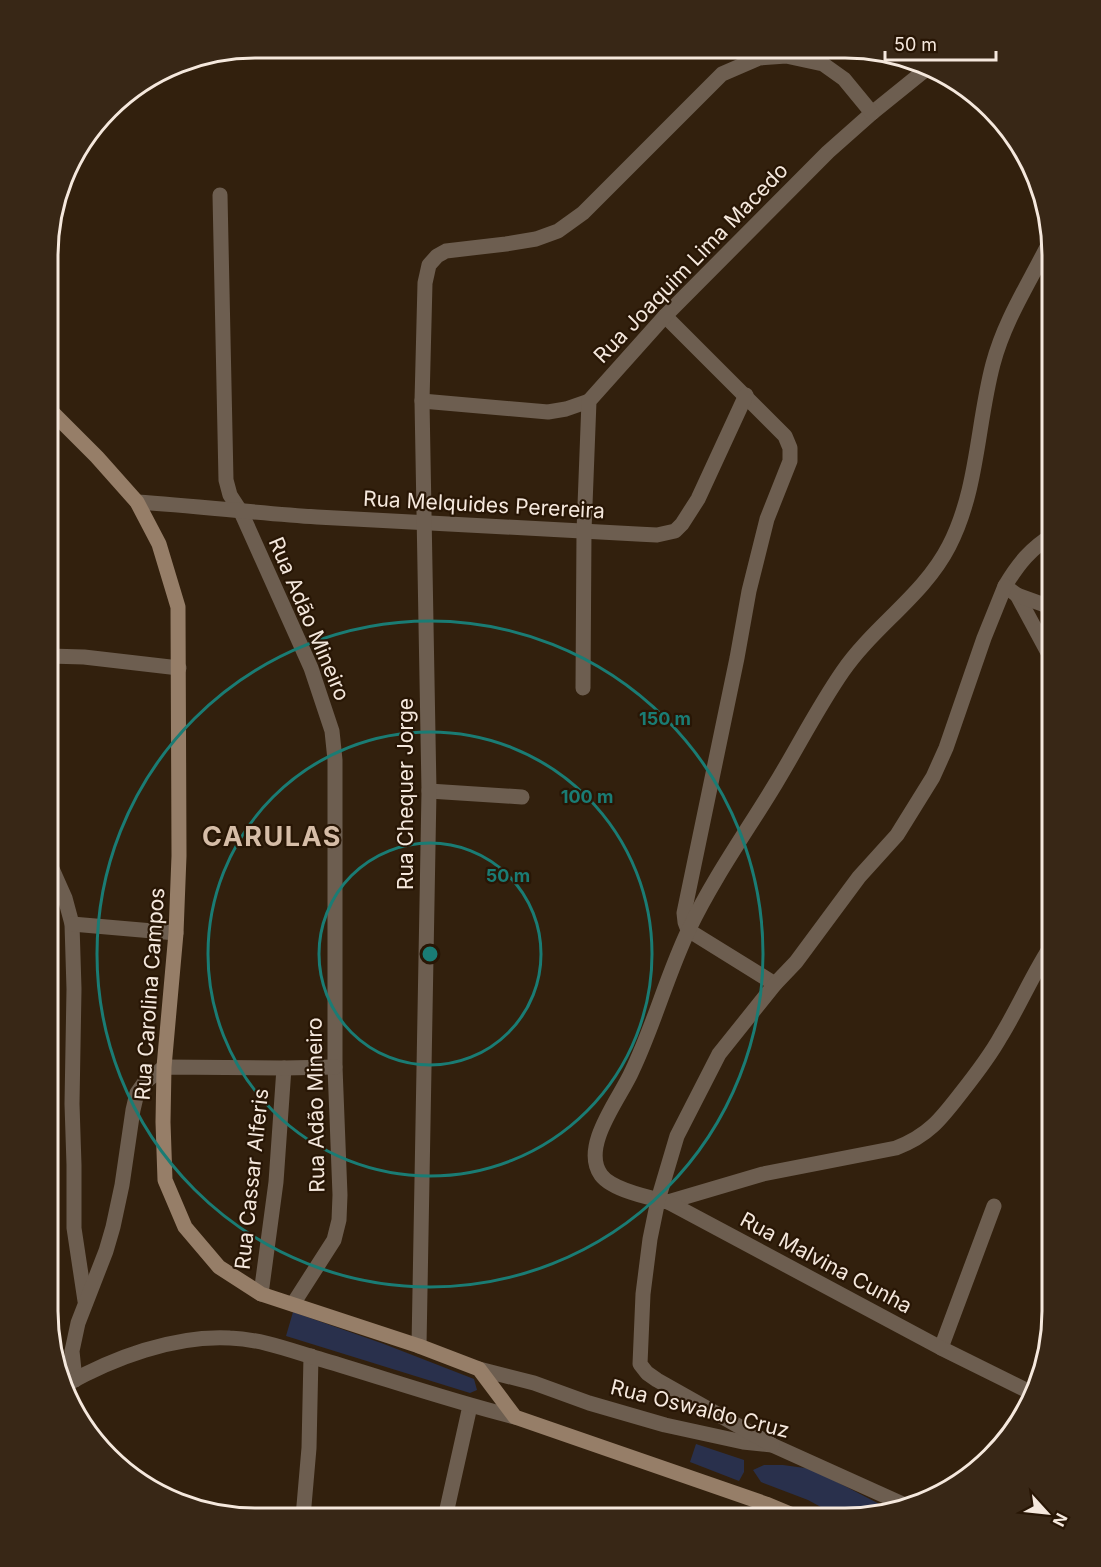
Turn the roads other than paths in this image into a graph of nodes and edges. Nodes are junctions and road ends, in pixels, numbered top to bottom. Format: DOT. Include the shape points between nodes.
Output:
graph roads {
  1 [pos="759,58"];
  2 [pos="795,58"];
  3 [pos="921,73"];
  4 [pos="872,113"];
  5 [pos="220,195"];
  6 [pos="1042,256"];
  7 [pos="665,315"];
  8 [pos="746,395"];
  9 [pos="422,401"];
  10 [pos="589,401"];
  11 [pos="58,418"];
  12 [pos="136,502"];
  13 [pos="241,512"];
  14 [pos="425,524"];
  15 [pos="584,531"];
  16 [pos="1042,542"];
  17 [pos="1011,591"];
  18 [pos="1042,604"];
  19 [pos="1042,643"];
  20 [pos="58,656"];
  21 [pos="179,668"];
  22 [pos="583,688"];
  23 [pos="429,791"];
  24 [pos="522,797"];
  25 [pos="58,882"];
  26 [pos="72,924"];
  27 [pos="688,930"];
  28 [pos="176,933"];
  29 [pos="1042,959"];
  30 [pos="775,984"];
  31 [pos="334,1066"];
  32 [pos="164,1067"];
  33 [pos="284,1068"];
  34 [pos="663,1201"];
  35 [pos="994,1206"];
  36 [pos="261,1294"];
  37 [pos="85,1301"];
  38 [pos="292,1304"];
  39 [pos="419,1346"];
  40 [pos="940,1348"];
  41 [pos="65,1353"];
  42 [pos="311,1356"];
  43 [pos="479,1370"];
  44 [pos="68,1373"];
  45 [pos="72,1381"];
  46 [pos="1026,1390"];
  47 [pos="470,1406"];
  48 [pos="516,1417"];
  49 [pos="772,1445"];
  50 [pos="897,1501"];
  51 [pos="304,1508"];
  52 [pos="447,1508"];
  53 [pos="776,1508"];
  1 -- 9 [label="street, Rua Chequer Jorge" via="722,74 582,213 558,231 536,239 446,251 437,256 429,265 425,283"];
  2 -- 4 [label="street, Rua Chequer Jorge" via="823,64 844,79"];
  3 -- 4 [label="street, Rua Joaquim Lima Macedo"];
  4 -- 7 [label="street, Rua Joaquim Lima Macedo"];
  5 -- 13 [label="street, Rua Adão Mineiro" via="225,466 230,495"];
  6 -- 27 [label="street" via="1010,318 994,363 973,473 943,558 846,666 826,695"];
  7 -- 8 [label="street"];
  7 -- 10 [label="street, Rua Joaquim Lima Macedo"];
  8 -- 15 [label="street, Rua Melquides Perereira" via="698,499 675,531 657,535"];
  8 -- 27 [label="street" via="785,436 790,461 767,519 749,591 689,882 684,913"];
  9 -- 10 [label="street" via="548,412"];
  9 -- 14 [label="street, Rua Chequer Jorge"];
  10 -- 15 [label="street"];
  11 -- 12 [label="main road, Rua Carolina Campos"];
  12 -- 13 [label="street, Rua Melquides Perereira"];
  12 -- 21 [label="main road, Rua Carolina Campos" via="159,544 178,608"];
  13 -- 14 [label="street, Rua Melquides Perereira"];
  13 -- 31 [label="street, Rua Adão Mineiro" via="311,668 332,731"];
  14 -- 15 [label="street, Rua Melquides Perereira"];
  14 -- 23 [label="street, Rua Chequer Jorge"];
  15 -- 22 [label="street"];
  16 -- 17 [label="street" via="1017,566"];
  17 -- 18 [label="street"];
  17 -- 19 [label="street"];
  17 -- 30 [label="street" via="984,638 933,777 897,834"];
  20 -- 21 [label="street"];
  21 -- 28 [label="main road, Rua Carolina Campos"];
  23 -- 24 [label="street"];
  23 -- 39 [label="street, Rua Chequer Jorge"];
  25 -- 26 [label="street"];
  26 -- 28 [label="street"];
  26 -- 37 [label="street" via="74,1228"];
  27 -- 30 [label="street"];
  27 -- 34 [label="street, Rua Malvina Cunha" via="632,1073 605,1119 596,1144 601,1176 625,1189"];
  28 -- 32 [label="main road, Rua Carolina Campos"];
  29 -- 34 [label="street" via="985,1061 943,1118 915,1141 763,1174"];
  30 -- 34 [label="street" via="719,1054 677,1136"];
  31 -- 33 [label="street"];
  31 -- 38 [label="street, Rua Adão Mineiro" via="339,1220 334,1240"];
  32 -- 33 [label="street"];
  32 -- 36 [label="main road, Rua Carolina Campos" via="165,1180 173,1199 185,1227 219,1267"];
  32 -- 37 [label="street" via="137,1094 113,1227"];
  33 -- 36 [label="street, Rua Cassar Alferis" via="276,1182"];
  34 -- 40 [label="street, Rua Malvina Cunha"];
  34 -- 49 [label="street" via="650,1239 640,1364 657,1380"];
  35 -- 40 [label="street"];
  36 -- 38 [label="main road, Rua Carolina Campos"];
  37 -- 41 [label="street"];
  38 -- 39 [label="main road, Rua Carolina Campos"];
  39 -- 43 [label="main road, Rua Carolina Campos"];
  40 -- 46 [label="street, Rua Malvina Cunha"];
  41 -- 44 [label="street"];
  42 -- 45 [label="street" via="256,1340 198,1338 109,1362"];
  42 -- 47 [label="street"];
  42 -- 51 [label="street"];
  43 -- 48 [label="main road, Rua Carolina Campos"];
  43 -- 49 [label="street, Rua Oswaldo Cruz" via="665,1425"];
  47 -- 48 [label="street"];
  47 -- 52 [label="street"];
  48 -- 53 [label="main road"];
  49 -- 50 [label="street, Rua Oswaldo Cruz"];
}
